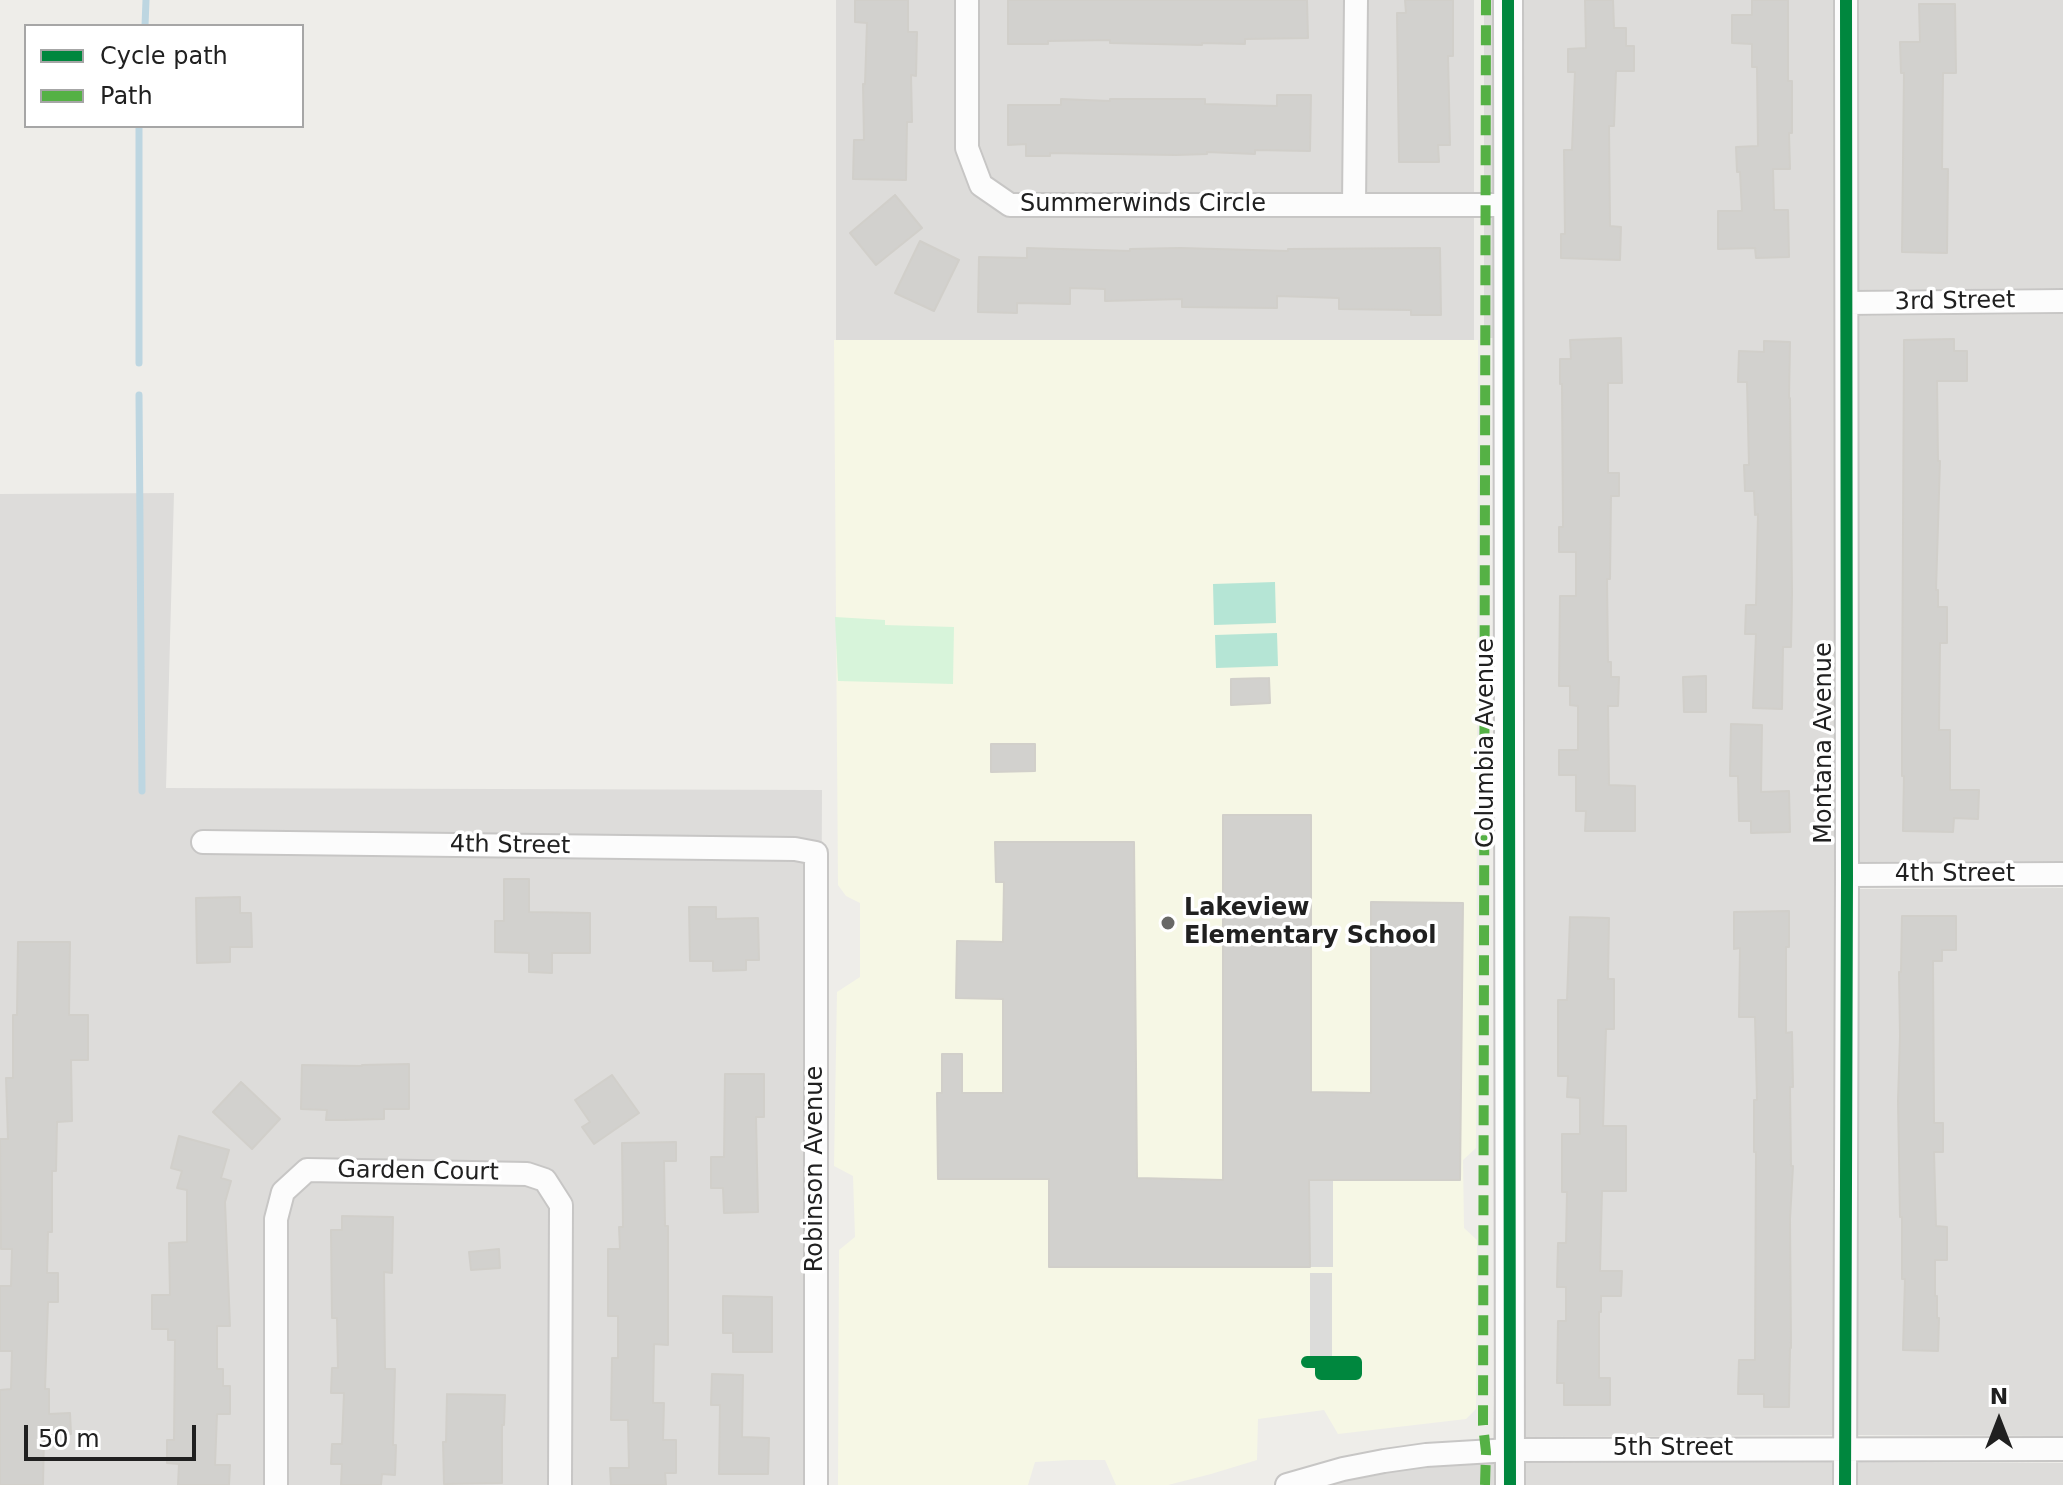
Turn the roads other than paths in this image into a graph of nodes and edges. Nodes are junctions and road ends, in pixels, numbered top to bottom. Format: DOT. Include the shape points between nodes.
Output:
graph roads {
  1 [pos="967,0"];
  2 [pos="1356,0"];
  3 [pos="1508,0"];
  4 [pos="1846,0"];
  5 [pos="1354,205"];
  6 [pos="1508,205"];
  7 [pos="2063,301"];
  8 [pos="1847,303"];
  9 [pos="203,842"];
  10 [pos="816,853"];
  11 [pos="2063,874"];
  12 [pos="1847,875"];
  13 [pos="1845,1449"];
  14 [pos="2063,1449"];
  15 [pos="1510,1450"];
  16 [pos="276,1485"];
  17 [pos="560,1485"];
  18 [pos="816,1485"];
  19 [pos="1287,1485"];
  20 [pos="1510,1485"];
  21 [pos="1845,1485"];
  1 -- 5 [label="street, Summerwinds Circle" via="967,148 981,185 1010,205"];
  2 -- 5 [label="street"];
  3 -- 6 [label="street, Columbia Avenue"];
  4 -- 8 [label="street, Montana Avenue"];
  5 -- 6 [label="street, Summerwinds Circle"];
  6 -- 15 [label="street, Columbia Avenue"];
  7 -- 8 [label="street, 3rd Street"];
  8 -- 12 [label="street, Montana Avenue"];
  9 -- 10 [label="street, 4th Street"];
  10 -- 18 [label="street, Robinson Avenue"];
  11 -- 12 [label="street, 4th Street"];
  12 -- 13 [label="street, Montana Avenue"];
  13 -- 14 [label="street, 5th Street"];
  13 -- 15 [label="street, 5th Street"];
  13 -- 21 [label="street, Montana Avenue"];
  15 -- 19 [label="street, 5th Street" via="1384,1461"];
  15 -- 20 [label="street, Columbia Avenue"];
  16 -- 17 [label="street, Garden Court" via="276,1219 283,1192 307,1170 527,1174 545,1180 561,1205"];
}
